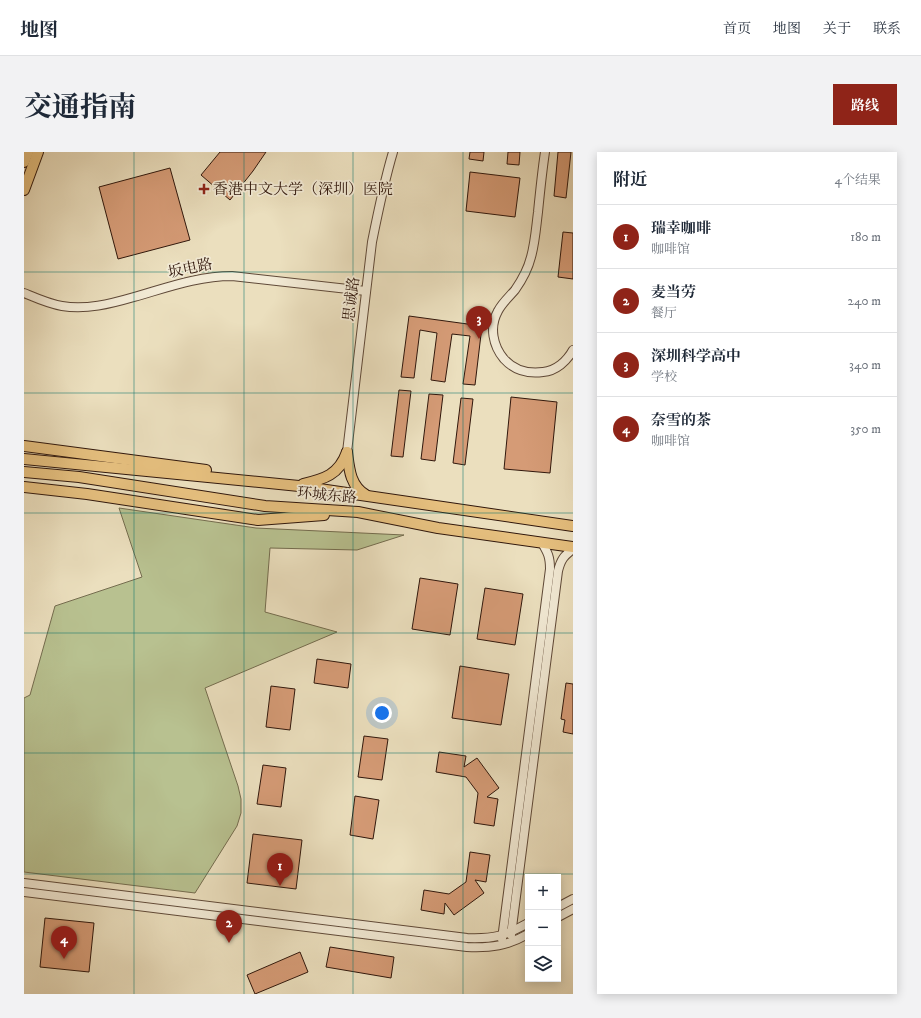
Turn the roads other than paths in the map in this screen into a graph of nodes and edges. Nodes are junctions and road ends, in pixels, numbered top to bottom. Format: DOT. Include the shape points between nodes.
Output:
graph roads {
  1 [pos="28,152"];
  2 [pos="38,152"];
  3 [pos="392,152"];
  4 [pos="545,152"];
  5 [pos="24,162"];
  6 [pos="24,190"];
  7 [pos="366,291"];
  8 [pos="24,293"];
  9 [pos="573,350"];
  10 [pos="24,446"];
  11 [pos="346,452"];
  12 [pos="24,459"];
  13 [pos="24,472"];
  14 [pos="299,486"];
  15 [pos="24,487"];
  16 [pos="368,496"];
  17 [pos="358,512"];
  18 [pos="573,526"];
  19 [pos="542,543"];
  20 [pos="573,548"];
  21 [pos="24,883"];
  22 [pos="24,892"];
  23 [pos="573,899"];
  24 [pos="561,905"];
  25 [pos="573,909"];
  26 [pos="561,915"];
  27 [pos="525,925"];
  28 [pos="511,932"];
  29 [pos="525,935"];
  30 [pos="502,936"];
  31 [pos="511,942"];
  32 [pos="503,945"];
  1 -- 5 [label="main road"];
  2 -- 6 [label="main road"];
  3 -- 7 [label="street, 思诚路" via="372,242"];
  4 -- 9 [label="street" via="531,259 515,289 497,311 493,332 499,352 505,361 524,372 555,369"];
  7 -- 8 [label="street, 坂电路" via="216,276 120,301 79,307 61,306"];
  7 -- 11 [label="street, 思诚路"];
  10 -- 14 [label="main road" via="262,478"];
  11 -- 14 [label="main road" via="340,466 332,474"];
  11 -- 16 [label="main road" via="353,482"];
  12 -- 14 [label="main road, 环城东路"];
  13 -- 17 [label="main road, 环城东路" via="79,477 265,506"];
  14 -- 16 [label="main road, 环城东路"];
  15 -- 17 [label="main road" via="258,520"];
  16 -- 18 [label="main road, 环城东路"];
  17 -- 19 [label="main road, 环城东路" via="438,528"];
  19 -- 20 [label="main road, 环城东路"];
  19 -- 30 [label="street" via="549,555 550,569"];
  20 -- 28 [label="street" via="560,562 558,571"];
  21 -- 30 [label="street" via="467,938 486,939"];
  22 -- 32 [label="street" via="467,947 486,948"];
  23 -- 24 [label="street"];
  25 -- 26 [label="street"];
  27 -- 28 [label="street"];
  28 -- 30 [label="street"];
  28 -- 31 [label="street"];
  29 -- 31 [label="street"];
  30 -- 32 [label="street"];
  31 -- 32 [label="street"];
}
